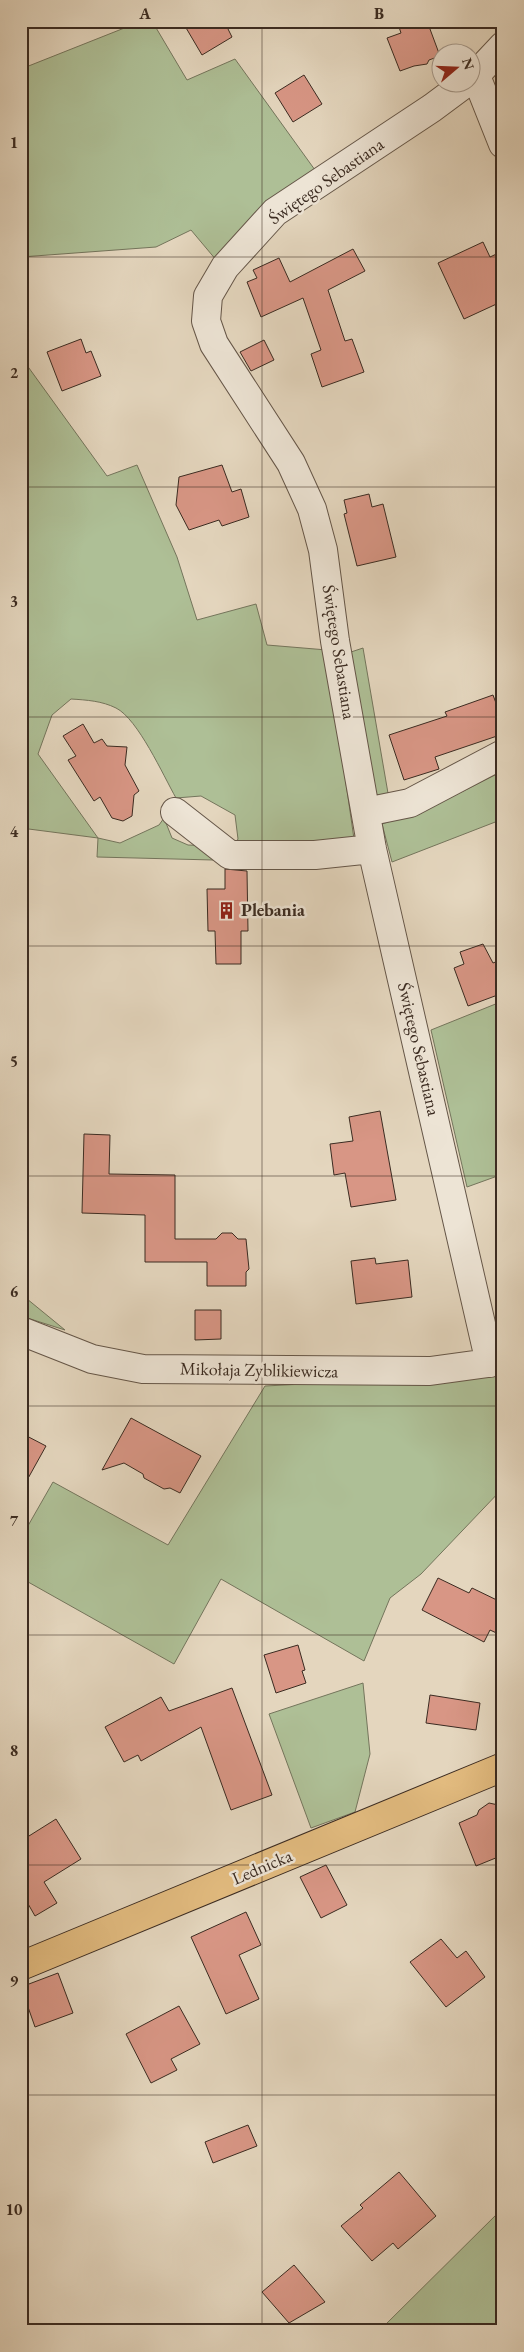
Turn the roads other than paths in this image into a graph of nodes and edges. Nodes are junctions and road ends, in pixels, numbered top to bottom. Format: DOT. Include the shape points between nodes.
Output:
graph roads {
  1 [pos="503,46"];
  2 [pos="482,68"];
  3 [pos="454,92"];
  4 [pos="477,92"];
  5 [pos="503,144"];
  6 [pos="503,754"];
  7 [pos="175,812"];
  8 [pos="366,812"];
  9 [pos="372,849"];
  10 [pos="21,1331"];
  11 [pos="496,1362"];
  12 [pos="503,1767"];
  13 [pos="21,1966"];
  1 -- 2 [label="street, Świętego Sebastiana"];
  3 -- 8 [label="street, Świętego Sebastiana" via="275,212 226,267 208,296 206,321 214,344 291,463 312,508 323,550 335,641"];
  4 -- 5 [label="street"];
  6 -- 8 [label="street" via="410,802"];
  7 -- 9 [label="street" via="230,855 315,855"];
  8 -- 9 [label="street, Świętego Sebastiana"];
  9 -- 11 [label="street, Świętego Sebastiana"];
  10 -- 11 [label="street, Mikołaja Zyblikiewicza" via="92,1359 143,1369 430,1371"];
  12 -- 13 [label="main road, Lednicka"];
}
